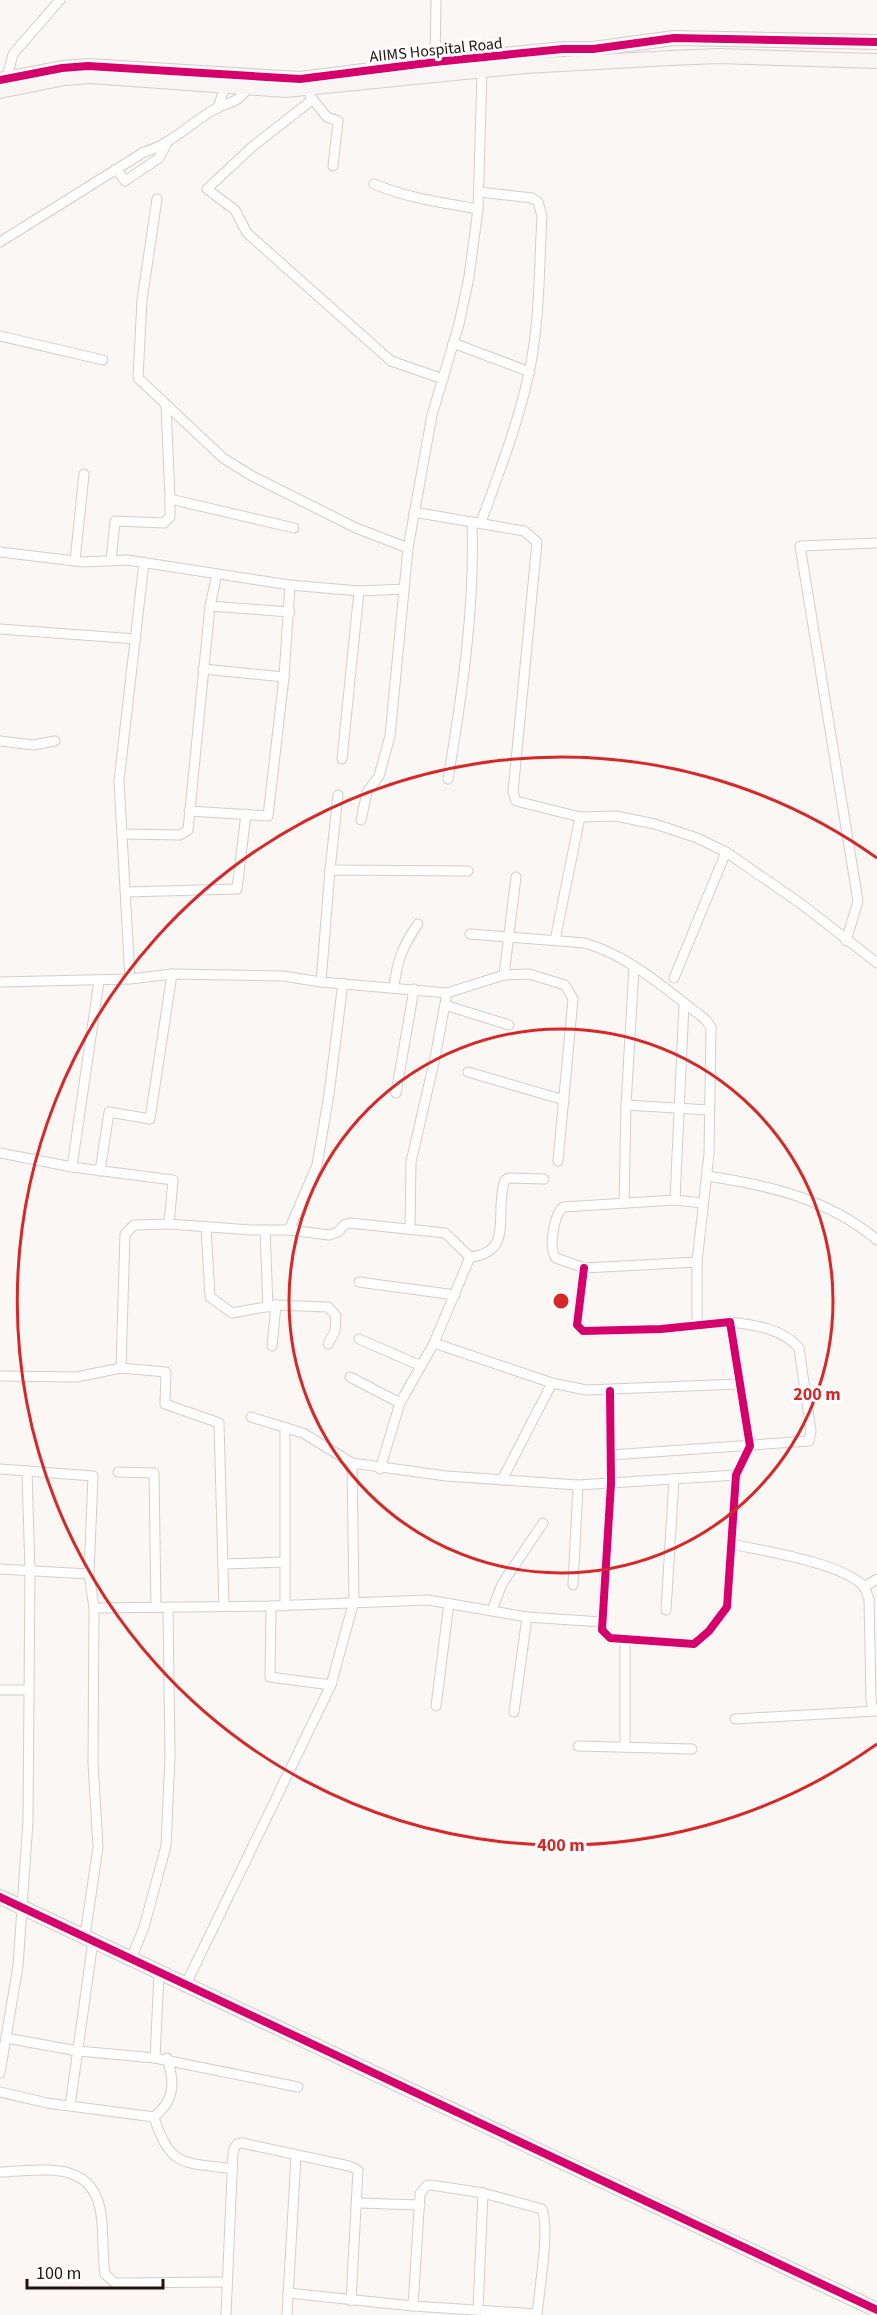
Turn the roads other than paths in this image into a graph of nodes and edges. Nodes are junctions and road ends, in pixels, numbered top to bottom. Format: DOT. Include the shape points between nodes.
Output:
graph roads {
  1 [pos="60,0"];
  2 [pos="436,0"];
  3 [pos="877,42"];
  4 [pos="877,61"];
  5 [pos="435,62"];
  6 [pos="482,72"];
  7 [pos="4,79"];
  8 [pos="220,84"];
  9 [pos="249,87"];
  10 [pos="306,89"];
  11 [pos="0,91"];
  12 [pos="218,108"];
  13 [pos="166,144"];
  14 [pos="333,166"];
  15 [pos="116,169"];
  16 [pos="374,184"];
  17 [pos="478,192"];
  18 [pos="157,199"];
  19 [pos="478,209"];
  20 [pos="0,242"];
  21 [pos="0,336"];
  22 [pos="453,343"];
  23 [pos="103,360"];
  24 [pos="530,372"];
  25 [pos="443,379"];
  26 [pos="166,405"];
  27 [pos="84,474"];
  28 [pos="170,500"];
  29 [pos="414,512"];
  30 [pos="476,522"];
  31 [pos="294,528"];
  32 [pos="877,543"];
  33 [pos="408,548"];
  34 [pos="0,552"];
  35 [pos="75,561"];
  36 [pos="111,561"];
  37 [pos="144,562"];
  38 [pos="217,574"];
  39 [pos="290,585"];
  40 [pos="404,589"];
  41 [pos="358,591"];
  42 [pos="210,606"];
  43 [pos="290,612"];
  44 [pos="0,629"];
  45 [pos="136,639"];
  46 [pos="203,669"];
  47 [pos="284,677"];
  48 [pos="0,741"];
  49 [pos="55,741"];
  50 [pos="342,759"];
  51 [pos="448,779"];
  52 [pos="339,795"];
  53 [pos="189,811"];
  54 [pos="246,814"];
  55 [pos="580,817"];
  56 [pos="361,820"];
  57 [pos="123,834"];
  58 [pos="726,852"];
  59 [pos="330,870"];
  60 [pos="468,871"];
  61 [pos="516,877"];
  62 [pos="126,892"];
  63 [pos="418,924"];
  64 [pos="470,934"];
  65 [pos="509,936"];
  66 [pos="555,940"];
  67 [pos="846,941"];
  68 [pos="877,963"];
  69 [pos="634,967"];
  70 [pos="172,974"];
  71 [pos="504,975"];
  72 [pos="674,978"];
  73 [pos="130,979"];
  74 [pos="99,981"];
  75 [pos="0,982"];
  76 [pos="321,982"];
  77 [pos="343,983"];
  78 [pos="394,987"];
  79 [pos="414,989"];
  80 [pos="447,993"];
  81 [pos="684,1004"];
  82 [pos="445,1005"];
  83 [pos="509,1025"];
  84 [pos="468,1072"];
  85 [pos="396,1093"];
  86 [pos="564,1100"];
  87 [pos="626,1105"];
  88 [pos="680,1109"];
  89 [pos="709,1110"];
  90 [pos="0,1153"];
  91 [pos="558,1161"];
  92 [pos="72,1167"];
  93 [pos="100,1171"];
  94 [pos="707,1176"];
  95 [pos="544,1179"];
  96 [pos="675,1200"];
  97 [pos="624,1203"];
  98 [pos="703,1203"];
  99 [pos="168,1224"];
  100 [pos="206,1227"];
  101 [pos="410,1229"];
  102 [pos="265,1230"];
  103 [pos="289,1230"];
  104 [pos="877,1240"];
  105 [pos="470,1257"];
  106 [pos="698,1262"];
  107 [pos="584,1268"];
  108 [pos="359,1282"];
  109 [pos="454,1295"];
  110 [pos="272,1306"];
  111 [pos="730,1322"];
  112 [pos="697,1324"];
  113 [pos="359,1339"];
  114 [pos="434,1343"];
  115 [pos="328,1344"];
  116 [pos="272,1346"];
  117 [pos="419,1365"];
  118 [pos="121,1368"];
  119 [pos="0,1376"];
  120 [pos="350,1377"];
  121 [pos="552,1383"];
  122 [pos="740,1384"];
  123 [pos="610,1390"];
  124 [pos="400,1403"];
  125 [pos="251,1418"];
  126 [pos="285,1428"];
  127 [pos="750,1446"];
  128 [pos="610,1455"];
  129 [pos="352,1463"];
  130 [pos="0,1469"];
  131 [pos="380,1469"];
  132 [pos="27,1471"];
  133 [pos="118,1472"];
  134 [pos="736,1475"];
  135 [pos="674,1479"];
  136 [pos="502,1480"];
  137 [pos="611,1483"];
  138 [pos="578,1485"];
  139 [pos="543,1523"];
  140 [pos="732,1544"];
  141 [pos="285,1562"];
  142 [pos="223,1564"];
  143 [pos="0,1569"];
  144 [pos="30,1571"];
  145 [pos="89,1574"];
  146 [pos="877,1579"];
  147 [pos="573,1585"];
  148 [pos="864,1587"];
  149 [pos="873,1599"];
  150 [pos="354,1601"];
  151 [pos="449,1603"];
  152 [pos="224,1606"];
  153 [pos="271,1606"];
  154 [pos="285,1606"];
  155 [pos="156,1607"];
  156 [pos="168,1607"];
  157 [pos="94,1608"];
  158 [pos="492,1610"];
  159 [pos="666,1610"];
  160 [pos="527,1617"];
  161 [pos="602,1622"];
  162 [pos="625,1640"];
  163 [pos="331,1685"];
  164 [pos="0,1690"];
  165 [pos="28,1690"];
  166 [pos="436,1706"];
  167 [pos="876,1711"];
  168 [pos="514,1712"];
  169 [pos="735,1719"];
  170 [pos="578,1746"];
  171 [pos="625,1747"];
  172 [pos="692,1749"];
  173 [pos="0,1897"];
  174 [pos="22,1908"];
  175 [pos="89,1939"];
  176 [pos="131,1959"];
  177 [pos="159,1974"];
  178 [pos="185,1986"];
  179 [pos="6,2038"];
  180 [pos="78,2051"];
  181 [pos="155,2058"];
  182 [pos="167,2058"];
  183 [pos="0,2073"];
  184 [pos="298,2086"];
  185 [pos="0,2092"];
  186 [pos="70,2106"];
  187 [pos="154,2117"];
  188 [pos="296,2156"];
  189 [pos="233,2169"];
  190 [pos="0,2172"];
  191 [pos="483,2193"];
  192 [pos="357,2203"];
  193 [pos="420,2205"];
  194 [pos="227,2282"];
  195 [pos="288,2293"];
  196 [pos="351,2301"];
  197 [pos="413,2306"];
  198 [pos="478,2310"];
  199 [pos="877,2310"];
  200 [pos="440,2311"];
  201 [pos="537,2314"];
  202 [pos="226,2315"];
  203 [pos="287,2315"];
  1 -- 7 [label="street" via="13,54"];
  2 -- 5 [label="street"];
  3 -- 5 [label="street, AIIMS Hospital Road" via="674,38 593,50 562,49"];
  4 -- 6 [label="street, AIIMS Hospital Road" via="718,56 525,66"];
  5 -- 10 [label="street, AIIMS Hospital Road"];
  6 -- 10 [label="street, AIIMS Hospital Road"];
  6 -- 17 [label="street"];
  7 -- 10 [label="street, AIIMS Hospital Road" via="88,66"];
  8 -- 9 [label="street, AIIMS Hospital Road"];
  8 -- 11 [label="street, AIIMS Hospital Road" via="90,76"];
  8 -- 12 [label="street" via="223,92"];
  9 -- 10 [label="street, AIIMS Hospital Road"];
  9 -- 12 [label="street" via="239,100"];
  10 -- 14 [label="street" via="327,117 338,122"];
  10 -- 25 [label="street" via="207,189 235,210 248,233 391,362"];
  12 -- 13 [label="street"];
  13 -- 15 [label="street"];
  13 -- 15 [label="street" via="159,158 125,181"];
  15 -- 20 [label="street"];
  16 -- 19 [label="street" via="428,201"];
  17 -- 19 [label="street"];
  17 -- 24 [label="street" via="532,198 541,207"];
  18 -- 26 [label="street" via="142,300 138,378"];
  19 -- 22 [label="street"];
  21 -- 23 [label="street"];
  22 -- 24 [label="street"];
  22 -- 25 [label="street"];
  24 -- 30 [label="street" via="510,441"];
  25 -- 29 [label="street" via="432,415"];
  26 -- 28 [label="street"];
  26 -- 33 [label="street" via="223,458 252,476 356,528"];
  27 -- 35 [label="street"];
  28 -- 31 [label="street"];
  28 -- 36 [label="street" via="170,517 164,523 116,521"];
  29 -- 30 [label="street"];
  29 -- 33 [label="street"];
  30 -- 51 [label="street" via="462,693"];
  30 -- 55 [label="street" via="524,531 537,542 513,798"];
  32 -- 67 [label="street" via="800,546 858,901"];
  33 -- 40 [label="street"];
  34 -- 35 [label="street"];
  35 -- 36 [label="street"];
  36 -- 37 [label="street"];
  37 -- 38 [label="street"];
  37 -- 45 [label="street"];
  38 -- 39 [label="street"];
  38 -- 42 [label="street"];
  39 -- 41 [label="street"];
  39 -- 43 [label="street"];
  40 -- 41 [label="street"];
  40 -- 56 [label="street" via="390,736"];
  41 -- 50 [label="street"];
  42 -- 43 [label="street"];
  42 -- 46 [label="street"];
  43 -- 47 [label="street"];
  44 -- 45 [label="street"];
  45 -- 57 [label="street" via="120,781"];
  46 -- 47 [label="street"];
  46 -- 53 [label="street"];
  47 -- 54 [label="street" via="268,816"];
  48 -- 49 [label="street" via="33,745"];
  52 -- 59 [label="street"];
  53 -- 54 [label="street"];
  53 -- 57 [label="street" via="188,830 184,834"];
  54 -- 62 [label="street" via="237,889"];
  55 -- 58 [label="street" via="616,816 655,824"];
  55 -- 66 [label="street"];
  57 -- 62 [label="street"];
  58 -- 67 [label="street" via="800,903"];
  58 -- 72 [label="street"];
  59 -- 60 [label="street"];
  59 -- 76 [label="street"];
  61 -- 65 [label="street"];
  62 -- 73 [label="street"];
  63 -- 78 [label="street" via="403,945"];
  64 -- 65 [label="street"];
  65 -- 66 [label="street"];
  65 -- 71 [label="street"];
  66 -- 69 [label="street" via="602,948"];
  67 -- 68 [label="street"];
  69 -- 81 [label="street"];
  69 -- 87 [label="street"];
  70 -- 73 [label="street"];
  70 -- 76 [label="street" via="283,976"];
  70 -- 93 [label="street" via="150,1119 109,1112"];
  71 -- 80 [label="street"];
  71 -- 86 [label="street" via="529,974 558,982 570,990 573,999"];
  73 -- 74 [label="street"];
  74 -- 75 [label="street"];
  74 -- 92 [label="street"];
  76 -- 77 [label="street"];
  77 -- 78 [label="street"];
  77 -- 103 [label="street" via="317,1165"];
  78 -- 79 [label="street"];
  79 -- 80 [label="street"];
  79 -- 85 [label="street"];
  80 -- 82 [label="street"];
  81 -- 88 [label="street"];
  81 -- 89 [label="street" via="711,1027"];
  82 -- 83 [label="street"];
  82 -- 101 [label="street" via="411,1162"];
  84 -- 86 [label="street"];
  86 -- 91 [label="street"];
  87 -- 88 [label="street"];
  87 -- 97 [label="street"];
  88 -- 89 [label="street"];
  88 -- 96 [label="street"];
  89 -- 94 [label="street"];
  90 -- 92 [label="street"];
  92 -- 93 [label="street"];
  93 -- 99 [label="street" via="173,1180"];
  94 -- 98 [label="street"];
  94 -- 104 [label="street" via="789,1192 838,1214"];
  95 -- 105 [label="street" via="505,1180 498,1242 490,1253"];
  96 -- 97 [label="street"];
  96 -- 98 [label="street"];
  97 -- 107 [label="street" via="560,1210 553,1254 562,1262"];
  98 -- 106 [label="street"];
  99 -- 100 [label="street"];
  99 -- 118 [label="street" via="134,1225 125,1234"];
  100 -- 102 [label="street"];
  100 -- 110 [label="street" via="210,1297 232,1313"];
  101 -- 103 [label="street" via="350,1223 334,1234"];
  101 -- 105 [label="street" via="445,1233"];
  102 -- 103 [label="street"];
  102 -- 110 [label="street"];
  105 -- 109 [label="street"];
  106 -- 107 [label="street"];
  106 -- 112 [label="street"];
  107 -- 112 [label="street" via="577,1325 583,1331"];
  108 -- 109 [label="street"];
  109 -- 114 [label="street"];
  110 -- 115 [label="street" via="328,1307 336,1316 335,1331"];
  110 -- 116 [label="street"];
  111 -- 112 [label="street"];
  111 -- 122 [label="street"];
  111 -- 127 [label="street" via="782,1334 799,1348 811,1438 805,1443"];
  113 -- 117 [label="street"];
  114 -- 117 [label="street"];
  114 -- 121 [label="street"];
  117 -- 124 [label="street"];
  118 -- 119 [label="street" via="76,1377"];
  118 -- 142 [label="street" via="166,1372 165,1404 219,1423"];
  120 -- 124 [label="street"];
  121 -- 123 [label="street"];
  121 -- 136 [label="street"];
  122 -- 123 [label="street"];
  122 -- 127 [label="street"];
  123 -- 128 [label="street"];
  124 -- 131 [label="street"];
  125 -- 126 [label="street"];
  126 -- 129 [label="street" via="318,1440"];
  126 -- 141 [label="street"];
  127 -- 128 [label="street"];
  127 -- 134 [label="street"];
  128 -- 137 [label="street"];
  129 -- 131 [label="street"];
  129 -- 150 [label="street"];
  130 -- 132 [label="street"];
  131 -- 136 [label="street"];
  132 -- 144 [label="street"];
  132 -- 145 [label="street" via="93,1476"];
  133 -- 155 [label="street" via="154,1473"];
  134 -- 135 [label="street"];
  134 -- 140 [label="street"];
  135 -- 137 [label="street"];
  135 -- 159 [label="street"];
  136 -- 138 [label="street"];
  137 -- 138 [label="street"];
  137 -- 161 [label="street"];
  138 -- 147 [label="street"];
  139 -- 158 [label="street" via="501,1584"];
  140 -- 148 [label="street" via="813,1562 853,1578"];
  140 -- 162 [label="street" via="727,1607 699,1642"];
  141 -- 142 [label="street"];
  141 -- 154 [label="street"];
  142 -- 152 [label="street"];
  143 -- 144 [label="street"];
  144 -- 145 [label="street"];
  144 -- 165 [label="street"];
  145 -- 157 [label="street"];
  146 -- 148 [label="street"];
  148 -- 149 [label="street"];
  149 -- 167 [label="street" via="871,1698"];
  150 -- 151 [label="street"];
  150 -- 154 [label="street"];
  150 -- 163 [label="street"];
  151 -- 158 [label="street"];
  151 -- 166 [label="street"];
  152 -- 153 [label="street"];
  152 -- 156 [label="street"];
  153 -- 154 [label="street"];
  153 -- 163 [label="street" via="270,1677"];
  155 -- 156 [label="street"];
  155 -- 157 [label="street"];
  156 -- 176 [label="street" via="170,1756 166,1846"];
  157 -- 175 [label="street" via="93,1763 98,1847"];
  158 -- 160 [label="street"];
  160 -- 161 [label="street"];
  160 -- 168 [label="street"];
  161 -- 162 [label="street" via="605,1635"];
  162 -- 171 [label="street"];
  163 -- 178 [label="street"];
  164 -- 165 [label="street"];
  165 -- 174 [label="street" via="28,1821"];
  167 -- 169 [label="street"];
  170 -- 171 [label="street"];
  171 -- 172 [label="street"];
  173 -- 174 [label="street"];
  174 -- 175 [label="street"];
  174 -- 179 [label="street" via="18,1966"];
  175 -- 176 [label="street"];
  175 -- 180 [label="street"];
  176 -- 177 [label="street"];
  177 -- 178 [label="street"];
  177 -- 181 [label="street"];
  178 -- 199 [label="street"];
  179 -- 180 [label="street"];
  179 -- 183 [label="street"];
  180 -- 181 [label="street"];
  180 -- 186 [label="street"];
  181 -- 182 [label="street"];
  182 -- 184 [label="street"];
  182 -- 187 [label="street" via="174,2081 170,2100"];
  185 -- 186 [label="street"];
  186 -- 187 [label="street"];
  187 -- 189 [label="street" via="161,2141 180,2161"];
  188 -- 189 [label="street" via="242,2143 235,2147"];
  188 -- 192 [label="street" via="358,2170"];
  188 -- 195 [label="street"];
  189 -- 194 [label="street"];
  190 -- 194 [label="street" via="68,2171 89,2184 101,2212 105,2274 115,2283"];
  191 -- 193 [label="street" via="426,2186 420,2194"];
  191 -- 198 [label="street"];
  191 -- 201 [label="street" via="542,2208 545,2215"];
  192 -- 193 [label="street"];
  192 -- 196 [label="street"];
  193 -- 197 [label="street"];
  194 -- 202 [label="street"];
  195 -- 196 [label="street"];
  195 -- 203 [label="street"];
  196 -- 197 [label="street"];
  197 -- 200 [label="street"];
  198 -- 200 [label="street"];
  198 -- 201 [label="street"];
}
